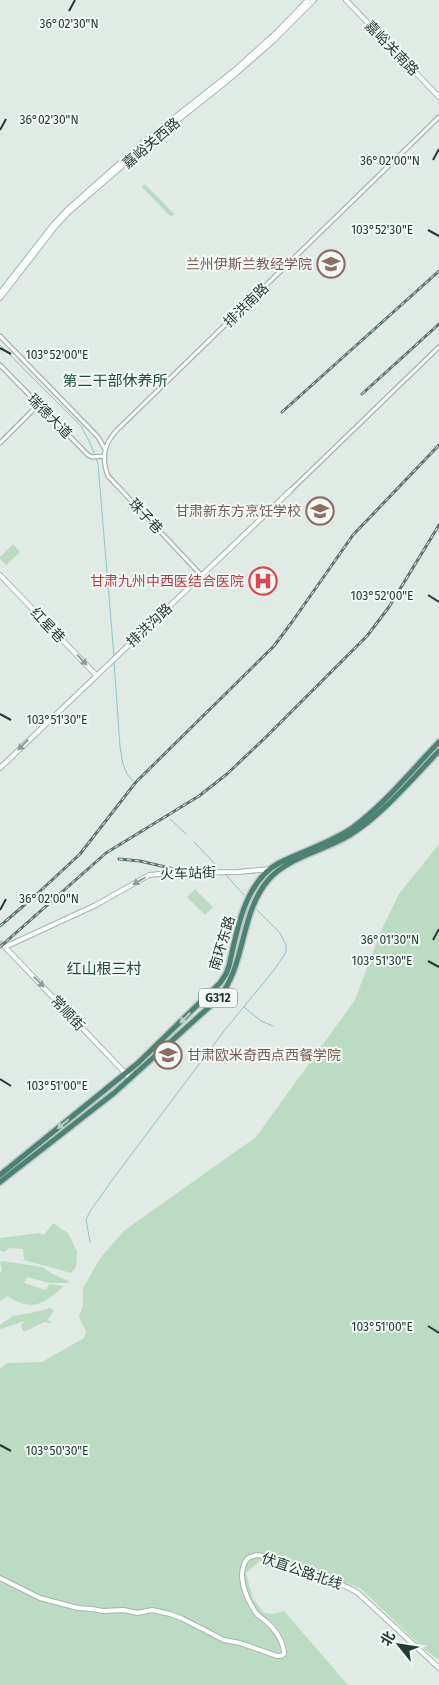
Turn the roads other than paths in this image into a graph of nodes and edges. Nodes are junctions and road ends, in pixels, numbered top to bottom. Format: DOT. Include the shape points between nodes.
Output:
graph roads {
  1 [pos="308,0"];
  2 [pos="314,0"];
  3 [pos="346,0"];
  4 [pos="439,97"];
  5 [pos="439,117"];
  6 [pos="0,293"];
  7 [pos="0,298"];
  8 [pos="0,336"];
  9 [pos="439,347"];
  10 [pos="0,365"];
  11 [pos="39,404"];
  12 [pos="0,443"];
  13 [pos="105,450"];
  14 [pos="105,456"];
  15 [pos="291,490"];
  16 [pos="0,575"];
  17 [pos="201,575"];
  18 [pos="96,675"];
  19 [pos="439,742"];
  20 [pos="439,751"];
  21 [pos="0,768"];
  22 [pos="270,869"];
  23 [pos="278,870"];
  24 [pos="5,947"];
  25 [pos="125,1074"];
  26 [pos="130,1079"];
  27 [pos="0,1175"];
  28 [pos="0,1182"];
  29 [pos="0,1578"];
  30 [pos="439,1668"];
  1 -- 6 [label="main road, 嘉峪关西路" via="236,69 146,140 78,200 53,225"];
  2 -- 7 [label="main road, 嘉峪关西路" via="226,82 70,211"];
  3 -- 4 [label="main road, 嘉峪关南路"];
  5 -- 13 [label="street, 排洪南路" via="108,439"];
  8 -- 13 [label="street, 瑞德大道" via="98,436"];
  9 -- 15 [label="street"];
  10 -- 11 [label="street, 瑞德大道"];
  11 -- 12 [label="street"];
  11 -- 14 [label="street, 瑞德大道" via="88,455"];
  13 -- 14 [label="street, 珠子巷"];
  14 -- 17 [label="street, 珠子巷" via="108,476"];
  15 -- 17 [label="main road, 排洪沟路"];
  16 -- 18 [label="main road, 红星巷, one-way"];
  17 -- 18 [label="main road, 排洪沟路"];
  18 -- 21 [label="main road, 排洪沟路, one-way"];
  19 -- 22 [label="highway, 南环东路 / G312" via="375,809 350,829"];
  20 -- 23 [label="highway, 南环东路 / G312" via="377,814 352,834"];
  22 -- 23 [label="main road, 火车站街"];
  22 -- 24 [label="main road, 火车站街, one-way" via="149,875 96,906"];
  22 -- 25 [label="highway, 南环东路 / G312, one-way" via="246,902 223,980"];
  23 -- 26 [label="highway, 南环东路 / G312" via="256,896 226,989"];
  24 -- 25 [label="main road, 常顺街, one-way"];
  25 -- 26 [label="main road, 常顺街"];
  25 -- 27 [label="highway, 南环东路 / G312, one-way"];
  26 -- 28 [label="highway, 南环东路 / G312"];
  29 -- 30 [label="main road, 伏直公路北线" via="40,1598 78,1608 137,1613 152,1610 170,1614 224,1640 281,1656 284,1646 267,1622 257,1615 246,1596 242,1579 242,1569 248,1558 264,1556 346,1585"];
}
